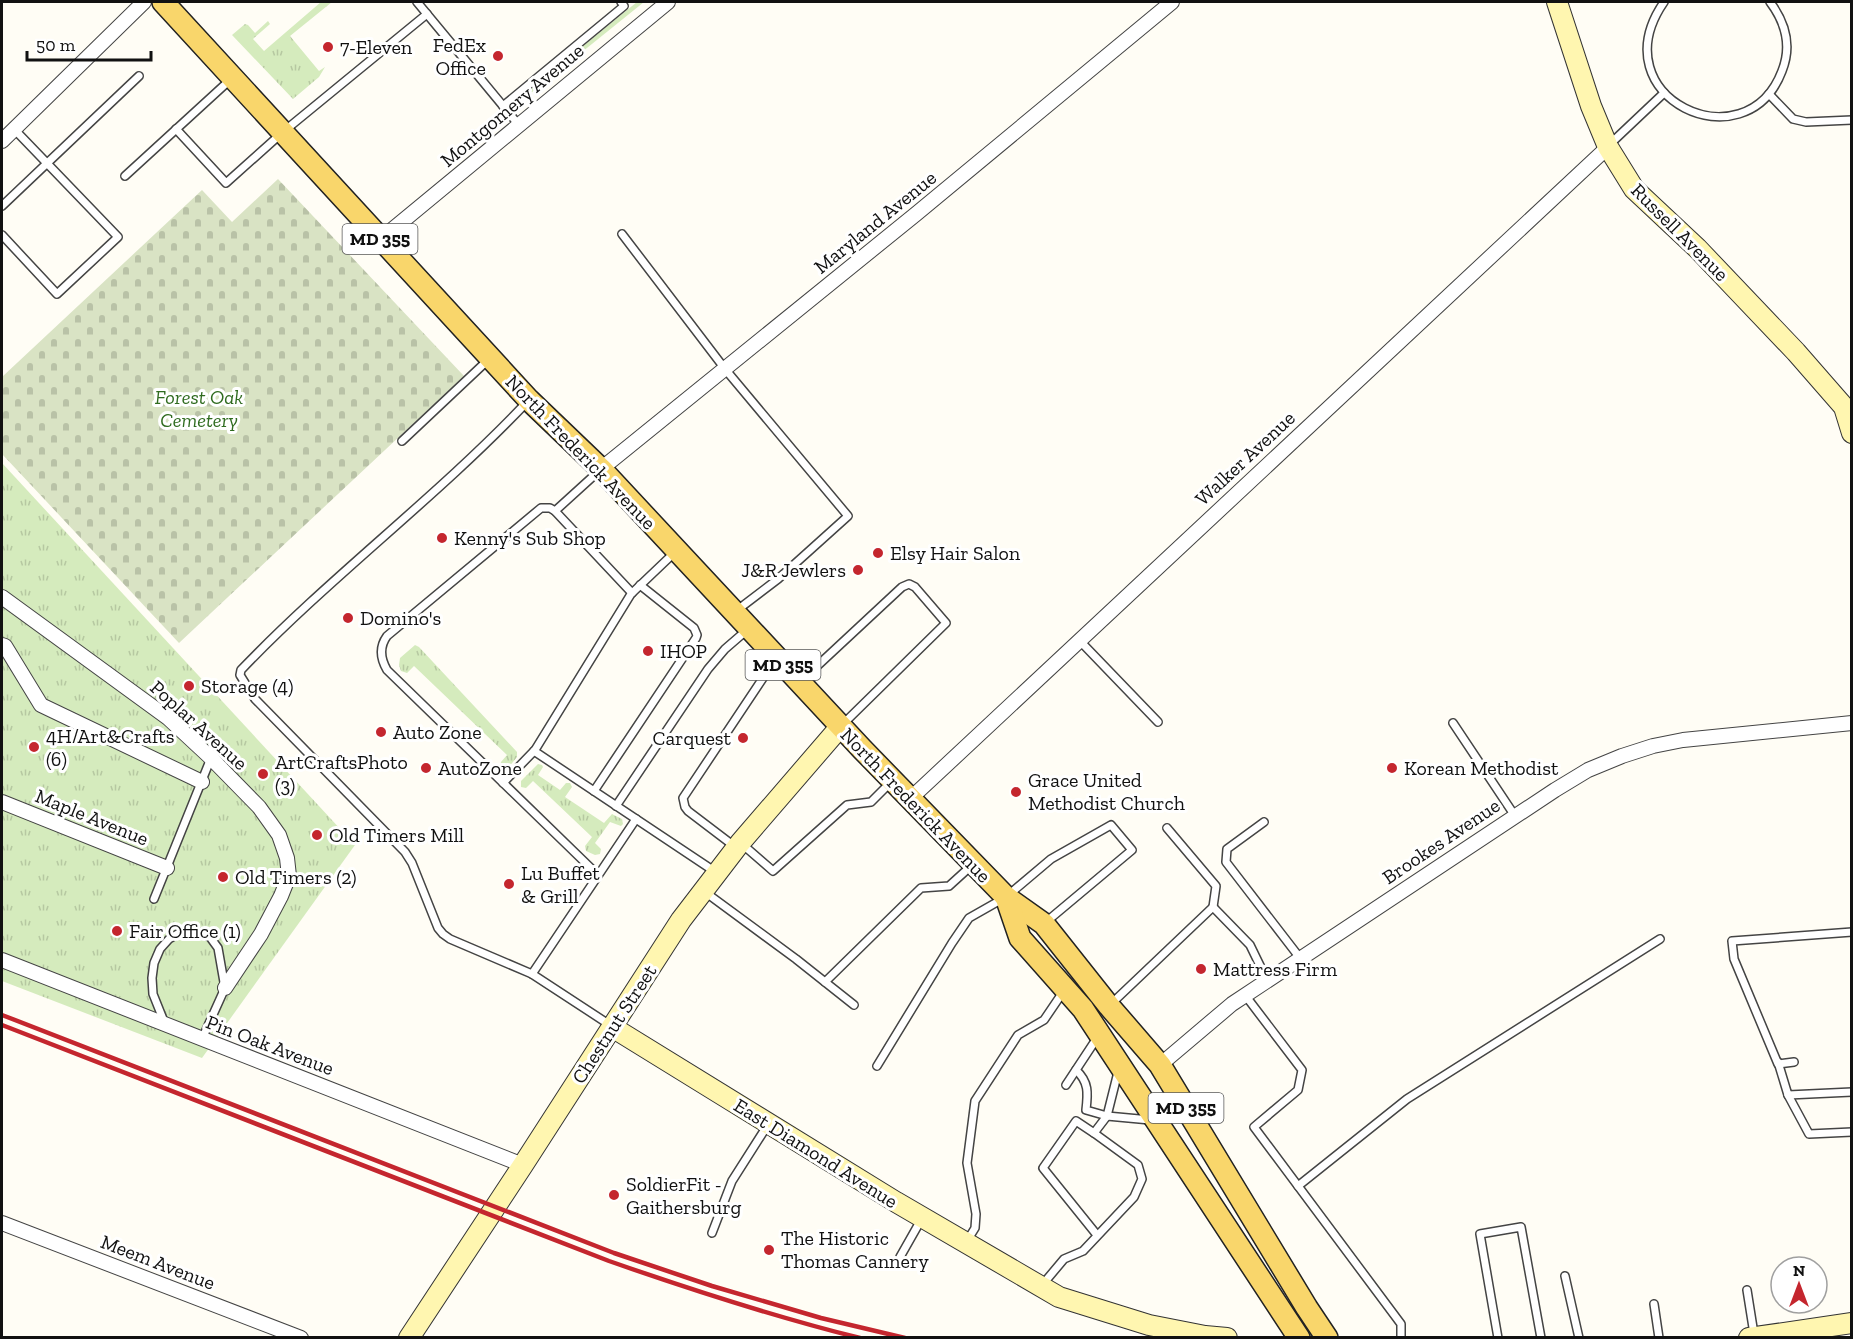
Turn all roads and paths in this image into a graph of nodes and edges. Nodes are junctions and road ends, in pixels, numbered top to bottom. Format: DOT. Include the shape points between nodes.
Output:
graph roads {
  1 [pos="144,2"];
  2 [pos="163,2"];
  3 [pos="417,2"];
  4 [pos="621,2"];
  5 [pos="668,2"];
  6 [pos="1172,2"];
  7 [pos="1557,2"];
  8 [pos="1664,2"];
  9 [pos="1770,2"];
  10 [pos="427,14"];
  11 [pos="139,76"];
  12 [pos="232,77"];
  13 [pos="1664,93"];
  14 [pos="1769,94"];
  15 [pos="503,106"];
  16 [pos="1851,120"];
  17 [pos="518,124"];
  18 [pos="14,129"];
  19 [pos="176,129"];
  20 [pos="283,132"];
  21 [pos="2,141"];
  22 [pos="1608,147"];
  23 [pos="47,162"];
  24 [pos="125,176"];
  25 [pos="2,206"];
  26 [pos="622,234"];
  27 [pos="2,235"];
  28 [pos="381,239"];
  29 [pos="490,358"];
  30 [pos="725,369"];
  31 [pos="529,400"];
  32 [pos="1848,405"];
  33 [pos="1851,433"];
  34 [pos="402,441"];
  35 [pos="601,469"];
  36 [pos="555,511"];
  37 [pos="677,550"];
  38 [pos="640,585"];
  39 [pos="632,593"];
  40 [pos="2,597"];
  41 [pos="734,613"];
  42 [pos="749,628"];
  43 [pos="1080,641"];
  44 [pos="2,645"];
  45 [pos="776,658"];
  46 [pos="799,683"];
  47 [pos="1158,722"];
  48 [pos="1453,723"];
  49 [pos="1851,723"];
  50 [pos="840,727"];
  51 [pos="534,751"];
  52 [pos="211,758"];
  53 [pos="892,781"];
  54 [pos="202,782"];
  55 [pos="504,783"];
  56 [pos="594,791"];
  57 [pos="910,799"];
  58 [pos="2,802"];
  59 [pos="616,806"];
  60 [pos="1515,816"];
  61 [pos="636,819"];
  62 [pos="1264,822"];
  63 [pos="1167,828"];
  64 [pos="738,845"];
  65 [pos="973,864"];
  66 [pos="167,868"];
  67 [pos="717,873"];
  68 [pos="598,875"];
  69 [pos="703,890"];
  70 [pos="1006,897"];
  71 [pos="154,899"];
  72 [pos="1213,907"];
  73 [pos="1044,924"];
  74 [pos="1851,932"];
  75 [pos="1660,939"];
  76 [pos="1300,958"];
  77 [pos="2,960"];
  78 [pos="532,974"];
  79 [pos="1267,980"];
  80 [pos="825,982"];
  81 [pos="225,988"];
  82 [pos="1065,988"];
  83 [pos="1245,995"];
  84 [pos="854,1005"];
  85 [pos="1109,1006"];
  86 [pos="166,1025"];
  87 [pos="612,1027"];
  88 [pos="1100,1033"];
  89 [pos="202,1039"];
  90 [pos="1778,1062"];
  91 [pos="1794,1062"];
  92 [pos="1120,1064"];
  93 [pos="1160,1065"];
  94 [pos="877,1066"];
  95 [pos="1076,1070"];
  96 [pos="1066,1084"];
  97 [pos="1851,1092"];
  98 [pos="1788,1095"];
  99 [pos="1107,1116"];
  100 [pos="1159,1122"];
  101 [pos="768,1124"];
  102 [pos="1851,1132"];
  103 [pos="1094,1134"];
  104 [pos="523,1166"];
  105 [pos="1298,1186"];
  106 [pos="923,1218"];
  107 [pos="2,1223"];
  108 [pos="712,1233"];
  109 [pos="1097,1236"];
  110 [pos="966,1243"];
  111 [pos="900,1257"];
  112 [pos="1565,1276"];
  113 [pos="1041,1286"];
  114 [pos="1747,1290"];
  115 [pos="1654,1304"];
  116 [pos="1851,1323"];
  117 [pos="1796,1334"];
  118 [pos="1751,1337"];
  119 [pos="301,1338"];
  120 [pos="409,1338"];
  121 [pos="1227,1338"];
  122 [pos="1299,1338"];
  123 [pos="1327,1338"];
  124 [pos="1401,1338"];
  125 [pos="1498,1338"];
  126 [pos="1541,1338"];
  127 [pos="1579,1338"];
  128 [pos="1659,1338"];
  1 -- 18 [label="street"];
  2 -- 12 [label="main road, North Frederick Avenue / MD 355"];
  3 -- 10 [label="lane"];
  4 -- 15 [label="lane" via="624,6"];
  5 -- 17 [label="street, Montgomery Avenue"];
  6 -- 30 [label="street, Maryland Avenue"];
  7 -- 22 [label="street, Russell Avenue"];
  8 -- 13 [label="lane" via="1655,15 1647,44 1650,68"];
  9 -- 14 [label="lane" via="1785,29 1787,52 1779,79"];
  10 -- 15 [label="lane"];
  10 -- 20 [label="lane"];
  11 -- 23 [label="lane"];
  12 -- 19 [label="lane"];
  12 -- 20 [label="main road, North Frederick Avenue / MD 355"];
  13 -- 14 [label="lane" via="1683,109 1706,116 1739,114"];
  13 -- 22 [label="lane"];
  14 -- 16 [label="lane" via="1793,119"];
  15 -- 17 [label="lane"];
  17 -- 28 [label="street, Montgomery Avenue"];
  18 -- 21 [label="street"];
  18 -- 23 [label="lane"];
  19 -- 20 [label="lane" via="226,183"];
  19 -- 24 [label="lane"];
  20 -- 28 [label="main road, North Frederick Avenue / MD 355"];
  22 -- 32 [label="street, Russell Avenue" via="1634,189 1697,248"];
  22 -- 43 [label="street, Walker Avenue"];
  23 -- 25 [label="lane"];
  23 -- 27 [label="lane" via="118,237 57,294"];
  26 -- 30 [label="lane"];
  28 -- 29 [label="main road, North Frederick Avenue / MD 355"];
  29 -- 31 [label="main road, North Frederick Avenue / MD 355"];
  29 -- 34 [label="lane"];
  30 -- 35 [label="street, Maryland Avenue"];
  30 -- 41 [label="lane" via="848,516"];
  31 -- 35 [label="main road, North Frederick Avenue / MD 355"];
  31 -- 78 [label="lane" via="290,620 240,675 255,699 407,855 443,934"];
  32 -- 33 [label="street, Russell Avenue"];
  35 -- 36 [label="lane"];
  35 -- 37 [label="main road, North Frederick Avenue / MD 355"];
  36 -- 39 [label="lane"];
  36 -- 55 [label="lane" via="546,507 536,510 387,636 381,647 387,670"];
  37 -- 38 [label="lane"];
  37 -- 41 [label="main road, North Frederick Avenue / MD 355"];
  38 -- 39 [label="lane"];
  38 -- 56 [label="lane" via="697,634"];
  39 -- 51 [label="lane"];
  40 -- 52 [label="street, Poplar Avenue" via="168,718"];
  41 -- 42 [label="main road, North Frederick Avenue / MD 355"];
  42 -- 45 [label="main road, North Frederick Avenue / MD 355"];
  42 -- 59 [label="lane" via="708,669"];
  43 -- 47 [label="lane"];
  43 -- 57 [label="street, Walker Avenue"];
  44 -- 54 [label="street" via="41,705"];
  45 -- 46 [label="main road, North Frederick Avenue / MD 355"];
  45 -- 64 [label="lane" via="683,798 688,811"];
  46 -- 50 [label="main road, North Frederick Avenue / MD 355"];
  46 -- 50 [label="lane" via="902,587 915,587 946,623"];
  48 -- 60 [label="lane"];
  49 -- 60 [label="street, Brookes Avenue" via="1653,746 1588,770"];
  50 -- 53 [label="main road, North Frederick Avenue / MD 355"];
  50 -- 64 [label="street, Chestnut Street"];
  51 -- 55 [label="lane"];
  51 -- 56 [label="lane"];
  52 -- 54 [label="lane"];
  52 -- 81 [label="street, Poplar Avenue" via="259,807 279,835 289,876 261,934"];
  53 -- 57 [label="main road, North Frederick Avenue / MD 355"];
  53 -- 64 [label="lane" via="871,802 847,805 773,870"];
  54 -- 66 [label="lane"];
  55 -- 68 [label="lane"];
  56 -- 59 [label="lane"];
  57 -- 65 [label="main road, North Frederick Avenue / MD 355"];
  58 -- 66 [label="street, Maple Avenue"];
  59 -- 61 [label="lane"];
  60 -- 76 [label="street, Brookes Avenue"];
  61 -- 67 [label="lane"];
  61 -- 68 [label="lane"];
  62 -- 76 [label="lane" via="1227,849 1226,862"];
  63 -- 72 [label="lane" via="1216,886"];
  64 -- 67 [label="street, Chestnut Street"];
  65 -- 70 [label="main road, North Frederick Avenue / MD 355"];
  65 -- 80 [label="lane" via="948,886 921,888"];
  66 -- 71 [label="lane"];
  67 -- 69 [label="street, Chestnut Street"];
  68 -- 78 [label="lane"];
  69 -- 80 [label="lane"];
  69 -- 87 [label="street, Chestnut Street"];
  70 -- 73 [label="main road, North Frederick Avenue / MD 355"];
  70 -- 73 [label="lane" via="1051,859 1111,825 1132,850"];
  70 -- 82 [label="main road, North Frederick Avenue / MD 355" via="1020,938"];
  70 -- 94 [label="lane" via="969,918"];
  72 -- 79 [label="lane" via="1250,945"];
  72 -- 85 [label="lane"];
  73 -- 85 [label="main road, North Frederick Avenue / MD 355"];
  74 -- 90 [label="lane" via="1732,941 1734,959"];
  75 -- 105 [label="lane" via="1407,1099"];
  76 -- 79 [label="street, Brookes Avenue"];
  77 -- 86 [label="street, Pin Oak Avenue"];
  78 -- 87 [label="lane"];
  79 -- 83 [label="street, Brookes Avenue"];
  80 -- 84 [label="lane"];
  81 -- 86 [label="lane" via="218,948 210,937 195,931 181,932 169,939 160,949 152,978 153,994"];
  81 -- 89 [label="lane"];
  82 -- 88 [label="main road, North Frederick Avenue / MD 355"];
  82 -- 110 [label="lane" via="1044,1020 1018,1035 975,1101 967,1163 976,1214 975,1228"];
  83 -- 93 [label="street, Brookes Avenue"];
  83 -- 105 [label="lane" via="1302,1070 1298,1090 1254,1127"];
  85 -- 93 [label="main road, North Frederick Avenue / MD 355"];
  86 -- 89 [label="street, Pin Oak Avenue"];
  87 -- 101 [label="street, East Diamond Avenue"];
  87 -- 104 [label="street, Chestnut Street"];
  88 -- 92 [label="main road, North Frederick Avenue / MD 355"];
  88 -- 95 [label="lane"];
  89 -- 104 [label="street, Pin Oak Avenue"];
  90 -- 91 [label="lane"];
  90 -- 98 [label="lane"];
  92 -- 99 [label="lane"];
  92 -- 100 [label="main road, North Frederick Avenue / MD 355"];
  93 -- 123 [label="main road, North Frederick Avenue / MD 355"];
  95 -- 96 [label="lane"];
  95 -- 99 [label="lane" via="1085,1078 1086,1110"];
  97 -- 98 [label="lane"];
  98 -- 102 [label="lane" via="1809,1134"];
  99 -- 100 [label="lane"];
  99 -- 103 [label="lane"];
  100 -- 122 [label="main road, North Frederick Avenue / MD 355"];
  101 -- 106 [label="street, East Diamond Avenue"];
  101 -- 108 [label="lane" via="732,1181"];
  103 -- 109 [label="lane" via="1138,1165 1142,1179 1134,1197"];
  103 -- 109 [label="lane" via="1076,1121 1043,1168"];
  104 -- 120 [label="street, Chestnut Street"];
  105 -- 124 [label="lane" via="1401,1324"];
  106 -- 110 [label="street, East Diamond Avenue"];
  106 -- 111 [label="lane"];
  107 -- 119 [label="street, Meem Avenue"];
  109 -- 113 [label="lane" via="1083,1251 1064,1258"];
  110 -- 113 [label="street, East Diamond Avenue"];
  112 -- 127 [label="lane"];
  113 -- 121 [label="street, East Diamond Avenue" via="1059,1297 1149,1325"];
  114 -- 118 [label="lane"];
  115 -- 128 [label="lane"];
  116 -- 117 [label="street"];
  117 -- 118 [label="street"];
  125 -- 126 [label="lane" via="1480,1234 1521,1227"];
}
